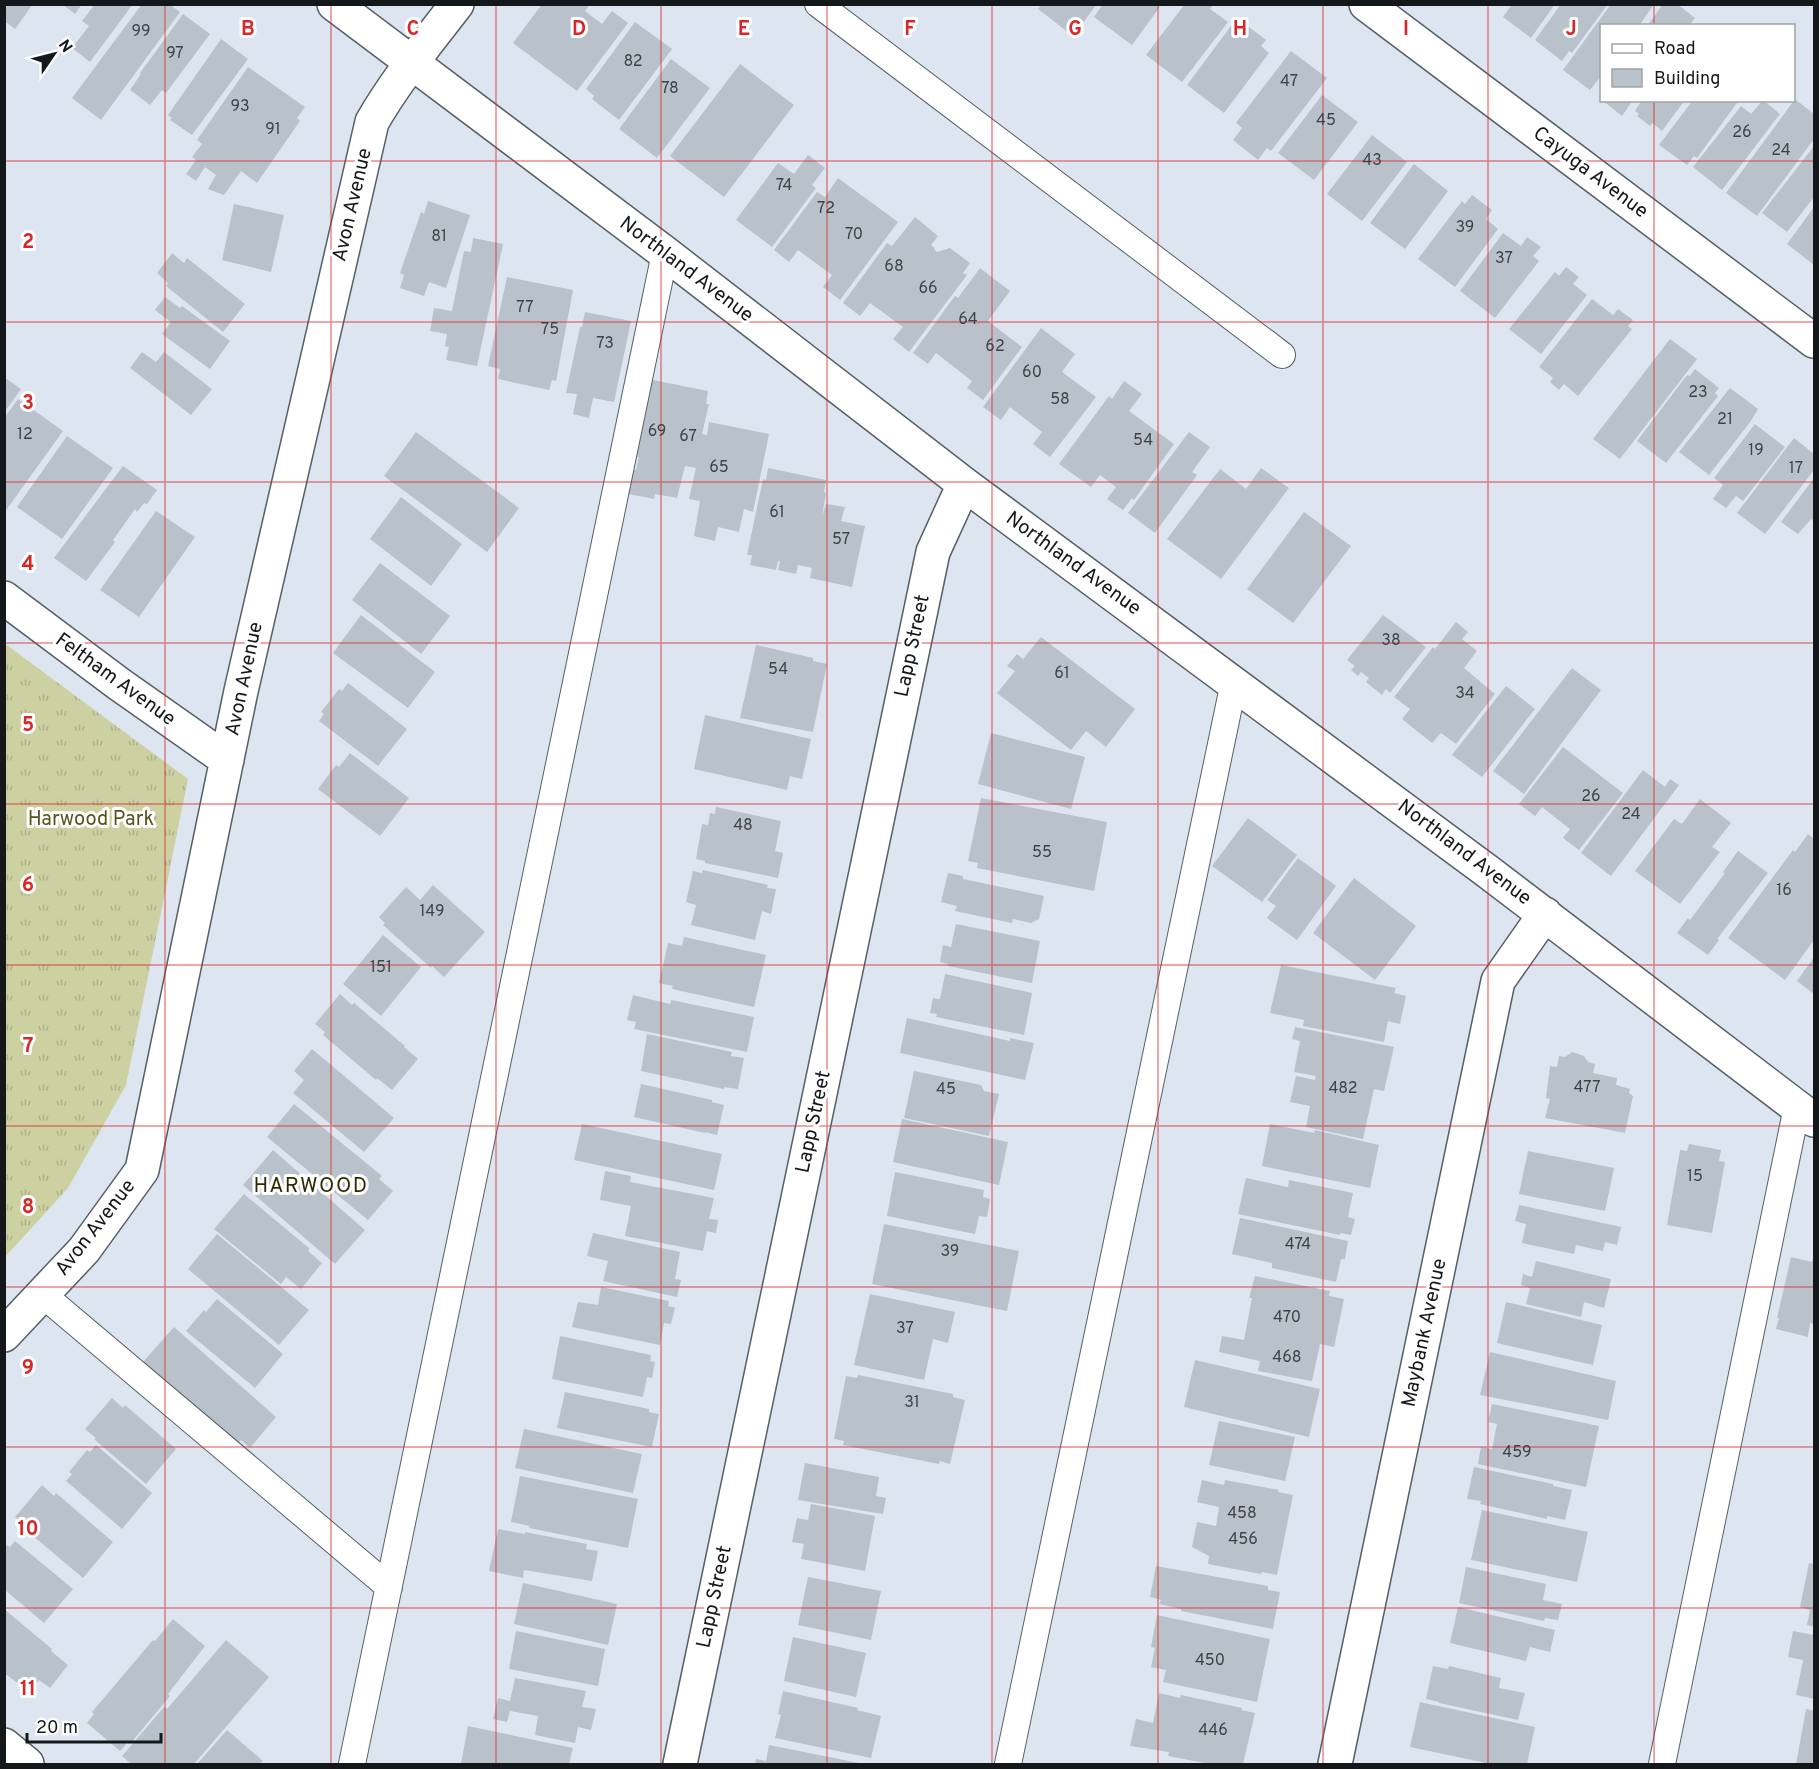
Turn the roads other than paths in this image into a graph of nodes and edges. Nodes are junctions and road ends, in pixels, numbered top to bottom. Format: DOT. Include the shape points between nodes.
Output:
graph roads {
  1 [pos="334,4"];
  2 [pos="457,4"];
  3 [pos="818,4"];
  4 [pos="1366,4"];
  5 [pos="412,62"];
  6 [pos="665,253"];
  7 [pos="1815,341"];
  8 [pos="1282,355"];
  9 [pos="964,484"];
  10 [pos="4,598"];
  11 [pos="1234,682"];
  12 [pos="227,760"];
  13 [pos="1545,914"];
  14 [pos="1806,1113"];
  15 [pos="42,1294"];
  16 [pos="4,1335"];
  17 [pos="389,1587"];
  18 [pos="4,1745"];
  19 [pos="27,1764"];
  20 [pos="352,1764"];
  21 [pos="680,1764"];
  22 [pos="1008,1764"];
  23 [pos="1335,1764"];
  24 [pos="1662,1764"];
  1 -- 5 [label="street, Northland Avenue"];
  2 -- 5 [label="street, Avon Avenue"];
  3 -- 8 [label="lane"];
  4 -- 7 [label="street, Cayuga Avenue"];
  5 -- 6 [label="street, Northland Avenue"];
  5 -- 12 [label="street, Avon Avenue" via="372,122"];
  6 -- 9 [label="street, Northland Avenue"];
  6 -- 17 [label="lane"];
  9 -- 11 [label="street, Northland Avenue"];
  9 -- 21 [label="street, Lapp Street" via="933,552"];
  10 -- 12 [label="street, Feltham Avenue"];
  11 -- 13 [label="street, Northland Avenue"];
  11 -- 22 [label="lane"];
  12 -- 15 [label="street, Avon Avenue" via="142,1170 84,1250"];
  13 -- 14 [label="street, Northland Avenue"];
  13 -- 23 [label="street, Maybank Avenue" via="1498,981"];
  14 -- 24 [label="lane"];
  15 -- 16 [label="street, Avon Avenue"];
  15 -- 17 [label="lane"];
  17 -- 20 [label="lane"];
  18 -- 19 [label="street"];
}
